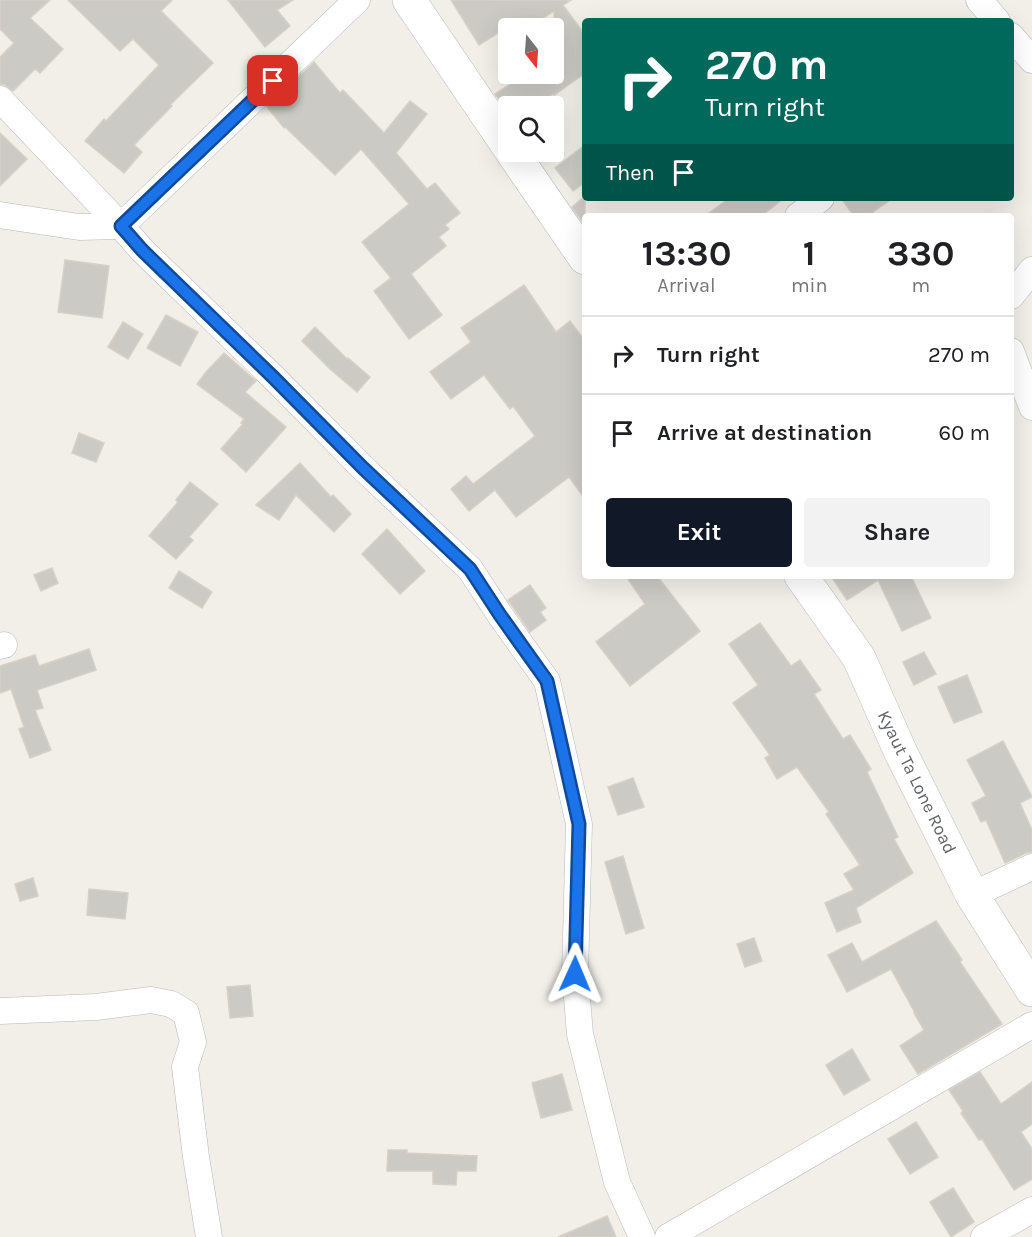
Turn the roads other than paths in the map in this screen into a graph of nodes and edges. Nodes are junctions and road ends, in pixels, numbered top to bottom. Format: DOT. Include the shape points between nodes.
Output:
graph roads {
  1 [pos="357,0"];
  2 [pos="409,0"];
  3 [pos="979,0"];
  4 [pos="994,18"];
  5 [pos="0,99"];
  6 [pos="498,131"];
  7 [pos="519,162"];
  8 [pos="817,201"];
  9 [pos="802,213"];
  10 [pos="0,215"];
  11 [pos="121,226"];
  12 [pos="582,254"];
  13 [pos="1032,270"];
  14 [pos="1014,292"];
  15 [pos="1014,359"];
  16 [pos="1032,407"];
  17 [pos="803,579"];
  18 [pos="1032,867"];
  19 [pos="972,895"];
  20 [pos="1032,990"];
  21 [pos="0,1011"];
  22 [pos="1032,1025"];
  23 [pos="1032,1210"];
  24 [pos="208,1237"];
  25 [pos="642,1237"];
  26 [pos="668,1237"];
  27 [pos="984,1237"];
  1 -- 11 [label="street"];
  2 -- 6 [label="main road"];
  3 -- 4 [label="street"];
  5 -- 11 [label="street"];
  7 -- 12 [label="main road"];
  8 -- 9 [label="street"];
  10 -- 11 [label="street" via="79,227"];
  11 -- 25 [label="street" via="470,569 547,681 579,824 575,974 580,1034 617,1182"];
  13 -- 14 [label="street"];
  15 -- 16 [label="street"];
  17 -- 19 [label="main road, Kyaut Ta Lone Road" via="859,658"];
  18 -- 19 [label="street"];
  19 -- 20 [label="main road, Kyaut Ta Lone Road"];
  21 -- 24 [label="street" via="151,1000 171,1004 186,1013 193,1042 185,1067"];
  22 -- 26 [label="street"];
  23 -- 27 [label="street"];
}
